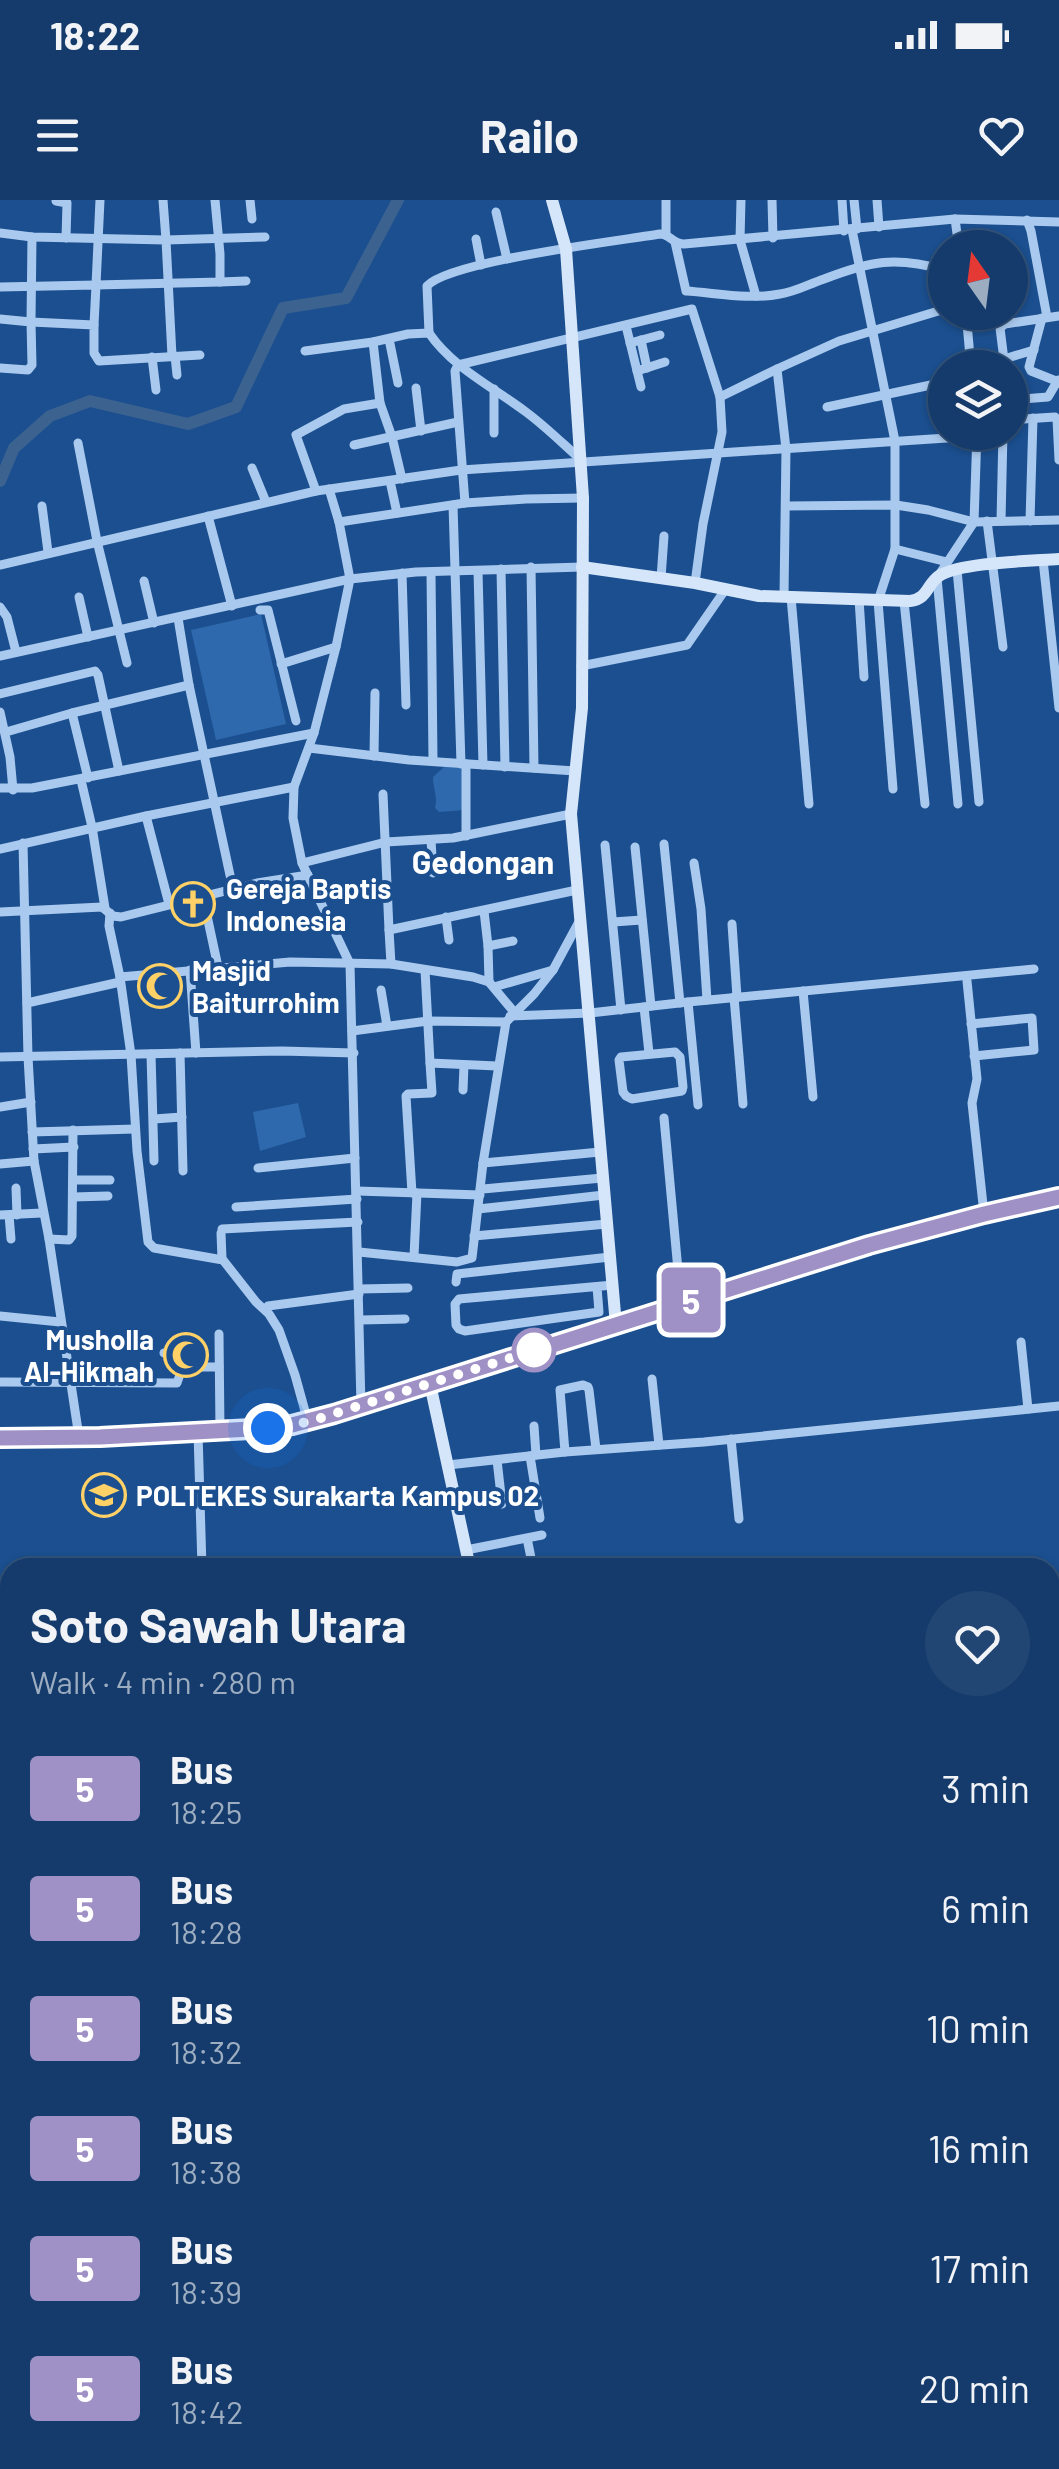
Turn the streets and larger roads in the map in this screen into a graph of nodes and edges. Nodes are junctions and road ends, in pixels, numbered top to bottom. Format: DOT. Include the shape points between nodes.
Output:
graph roads {
  1 [pos="100,200"];
  2 [pos="163,200"];
  3 [pos="215,200"];
  4 [pos="250,200"];
  5 [pos="552,200"];
  6 [pos="666,200"];
  7 [pos="731,200"];
  8 [pos="741,200"];
  9 [pos="772,200"];
  10 [pos="842,200"];
  11 [pos="854,200"];
  12 [pos="877,200"];
  13 [pos="56,201"];
  14 [pos="496,212"];
  15 [pos="252,218"];
  16 [pos="954,218"];
  17 [pos="1026,220"];
  18 [pos="1059,222"];
  19 [pos="879,227"];
  20 [pos="851,230"];
  21 [pos="956,230"];
  22 [pos="0,234"];
  23 [pos="32,237"];
  24 [pos="265,237"];
  25 [pos="66,238"];
  26 [pos="99,238"];
  27 [pos="217,238"];
  28 [pos="773,238"];
  29 [pos="476,239"];
  30 [pos="670,239"];
  31 [pos="166,240"];
  32 [pos="740,240"];
  33 [pos="566,250"];
  34 [pos="506,259"];
  35 [pos="482,265"];
  36 [pos="858,265"];
  37 [pos="928,266"];
  38 [pos="246,281"];
  39 [pos="220,282"];
  40 [pos="96,285"];
  41 [pos="168,285"];
  42 [pos="30,286"];
  43 [pos="0,287"];
  44 [pos="686,291"];
  45 [pos="756,296"];
  46 [pos="692,309"];
  47 [pos="928,314"];
  48 [pos="1059,316"];
  49 [pos="1045,318"];
  50 [pos="0,319"];
  51 [pos="31,322"];
  52 [pos="94,326"];
  53 [pos="626,326"];
  54 [pos="872,330"];
  55 [pos="430,334"];
  56 [pos="660,334"];
  57 [pos="572,338"];
  58 [pos="389,339"];
  59 [pos="373,342"];
  60 [pos="635,342"];
  61 [pos="1003,350"];
  62 [pos="1034,350"];
  63 [pos="305,351"];
  64 [pos="1028,353"];
  65 [pos="200,355"];
  66 [pos="174,356"];
  67 [pos="152,358"];
  68 [pos="665,362"];
  69 [pos="458,365"];
  70 [pos="0,368"];
  71 [pos="777,368"];
  72 [pos="642,369"];
  73 [pos="177,375"];
  74 [pos="1058,380"];
  75 [pos="398,382"];
  76 [pos="928,386"];
  77 [pos="641,387"];
  78 [pos="416,388"];
  79 [pos="494,388"];
  80 [pos="156,390"];
  81 [pos="885,395"];
  82 [pos="720,398"];
  83 [pos="1028,399"];
  84 [pos="380,402"];
  85 [pos="827,407"];
  86 [pos="1028,418"];
  87 [pos="1033,418"];
  88 [pos="458,422"];
  89 [pos="421,430"];
  90 [pos="494,433"];
  91 [pos="392,437"];
  92 [pos="928,439"];
  93 [pos="895,442"];
  94 [pos="78,443"];
  95 [pos="354,445"];
  96 [pos="786,450"];
  97 [pos="976,450"];
  98 [pos="1002,450"];
  99 [pos="716,453"];
  100 [pos="1059,460"];
  101 [pos="580,461"];
  102 [pos="252,468"];
  103 [pos="462,470"];
  104 [pos="402,479"];
  105 [pos="390,480"];
  106 [pos="329,490"];
  107 [pos="316,491"];
  108 [pos="582,498"];
  109 [pos="266,502"];
  110 [pos="465,502"];
  111 [pos="453,504"];
  112 [pos="896,505"];
  113 [pos="42,506"];
  114 [pos="786,506"];
  115 [pos="396,513"];
  116 [pos="208,516"];
  117 [pos="1059,520"];
  118 [pos="988,521"];
  119 [pos="1000,521"];
  120 [pos="1030,521"];
  121 [pos="340,522"];
  122 [pos="974,522"];
  123 [pos="664,536"];
  124 [pos="97,541"];
  125 [pos="895,549"];
  126 [pos="48,552"];
  127 [pos="1043,560"];
  128 [pos="1059,560"];
  129 [pos="993,564"];
  130 [pos="0,565"];
  131 [pos="952,566"];
  132 [pos="532,567"];
  133 [pos="582,567"];
  134 [pos="501,570"];
  135 [pos="455,571"];
  136 [pos="478,571"];
  137 [pos="430,572"];
  138 [pos="402,574"];
  139 [pos="937,577"];
  140 [pos="661,578"];
  141 [pos="350,579"];
  142 [pos="144,581"];
  143 [pos="694,583"];
  144 [pos="724,590"];
  145 [pos="787,596"];
  146 [pos="79,597"];
  147 [pos="859,599"];
  148 [pos="878,600"];
  149 [pos="904,601"];
  150 [pos="232,606"];
  151 [pos="0,607"];
  152 [pos="260,610"];
  153 [pos="178,618"];
  154 [pos="154,623"];
  155 [pos="120,630"];
  156 [pos="88,637"];
  157 [pos="1003,646"];
  158 [pos="336,647"];
  159 [pos="16,652"];
  160 [pos="0,656"];
  161 [pos="127,663"];
  162 [pos="281,664"];
  163 [pos="581,666"];
  164 [pos="864,677"];
  165 [pos="190,685"];
  166 [pos="375,692"];
  167 [pos="0,694"];
  168 [pos="104,705"];
  169 [pos="406,705"];
  170 [pos="1059,708"];
  171 [pos="0,712"];
  172 [pos="72,713"];
  173 [pos="296,721"];
  174 [pos="6,732"];
  175 [pos="314,732"];
  176 [pos="309,748"];
  177 [pos="204,753"];
  178 [pos="374,756"];
  179 [pos="433,760"];
  180 [pos="463,764"];
  181 [pos="483,766"];
  182 [pos="504,768"];
  183 [pos="534,768"];
  184 [pos="119,771"];
  185 [pos="575,771"];
  186 [pos="84,779"];
  187 [pos="294,787"];
  188 [pos="0,788"];
  189 [pos="893,789"];
  190 [pos="13,790"];
  191 [pos="383,794"];
  192 [pos="214,802"];
  193 [pos="979,802"];
  194 [pos="809,804"];
  195 [pos="925,804"];
  196 [pos="958,804"];
  197 [pos="571,814"];
  198 [pos="146,816"];
  199 [pos="92,827"];
  200 [pos="466,836"];
  201 [pos="431,840"];
  202 [pos="386,842"];
  203 [pos="23,843"];
  204 [pos="664,844"];
  205 [pos="604,846"];
  206 [pos="635,847"];
  207 [pos="0,849"];
  208 [pos="302,862"];
  209 [pos="694,863"];
  210 [pos="434,874"];
  211 [pos="308,875"];
  212 [pos="233,889"];
  213 [pos="578,890"];
  214 [pos="203,898"];
  215 [pos="168,904"];
  216 [pos="108,910"];
  217 [pos="24,911"];
  218 [pos="484,911"];
  219 [pos="0,912"];
  220 [pos="446,917"];
  221 [pos="580,920"];
  222 [pos="642,920"];
  223 [pos="612,922"];
  224 [pos="732,924"];
  225 [pos="389,930"];
  226 [pos="449,940"];
  227 [pos="513,941"];
  228 [pos="488,946"];
  229 [pos="350,964"];
  230 [pos="390,964"];
  231 [pos="218,967"];
  232 [pos="1034,969"];
  233 [pos="190,970"];
  234 [pos="425,970"];
  235 [pos="552,970"];
  236 [pos="120,979"];
  237 [pos="966,980"];
  238 [pos="492,985"];
  239 [pos="381,990"];
  240 [pos="803,991"];
  241 [pos="735,997"];
  242 [pos="707,1000"];
  243 [pos="684,1002"];
  244 [pos="27,1003"];
  245 [pos="648,1006"];
  246 [pos="621,1010"];
  247 [pos="590,1014"];
  248 [pos="510,1016"];
  249 [pos="428,1021"];
  250 [pos="971,1024"];
  251 [pos="387,1026"];
  252 [pos="352,1032"];
  253 [pos="180,1053"];
  254 [pos="196,1053"];
  255 [pos="354,1053"];
  256 [pos="650,1053"];
  257 [pos="131,1054"];
  258 [pos="151,1054"];
  259 [pos="974,1056"];
  260 [pos="0,1057"];
  261 [pos="28,1057"];
  262 [pos="430,1063"];
  263 [pos="464,1064"];
  264 [pos="497,1066"];
  265 [pos="463,1090"];
  266 [pos="812,1097"];
  267 [pos="31,1102"];
  268 [pos="744,1104"];
  269 [pos="698,1105"];
  270 [pos="0,1107"];
  271 [pos="182,1118"];
  272 [pos="664,1118"];
  273 [pos="154,1119"];
  274 [pos="135,1129"];
  275 [pos="73,1130"];
  276 [pos="32,1132"];
  277 [pos="74,1147"];
  278 [pos="33,1148"];
  279 [pos="600,1152"];
  280 [pos="356,1158"];
  281 [pos="34,1161"];
  282 [pos="154,1162"];
  283 [pos="0,1164"];
  284 [pos="483,1164"];
  285 [pos="258,1168"];
  286 [pos="184,1170"];
  287 [pos="602,1178"];
  288 [pos="73,1180"];
  289 [pos="110,1180"];
  290 [pos="16,1188"];
  291 [pos="481,1192"];
  292 [pos="414,1193"];
  293 [pos="357,1195"];
  294 [pos="604,1195"];
  295 [pos="108,1196"];
  296 [pos="73,1197"];
  297 [pos="1059,1197"];
  298 [pos="236,1207"];
  299 [pos="478,1209"];
  300 [pos="42,1213"];
  301 [pos="984,1214"];
  302 [pos="9,1215"];
  303 [pos="358,1222"];
  304 [pos="607,1224"];
  305 [pos="474,1236"];
  306 [pos="10,1239"];
  307 [pos="49,1239"];
  308 [pos="359,1252"];
  309 [pos="414,1256"];
  310 [pos="610,1258"];
  311 [pos="222,1259"];
  312 [pos="456,1282"];
  313 [pos="613,1285"];
  314 [pos="597,1286"];
  315 [pos="408,1288"];
  316 [pos="359,1291"];
  317 [pos="681,1303"];
  318 [pos="268,1306"];
  319 [pos="599,1312"];
  320 [pos="0,1316"];
  321 [pos="406,1319"];
  322 [pos="360,1320"];
  323 [pos="60,1322"];
  324 [pos="612,1326"];
  325 [pos="219,1334"];
  326 [pos="1022,1342"];
  327 [pos="164,1352"];
  328 [pos="181,1367"];
  329 [pos="219,1367"];
  330 [pos="652,1379"];
  331 [pos="0,1382"];
  332 [pos="70,1384"];
  333 [pos="430,1384"];
  334 [pos="361,1405"];
  335 [pos="1059,1406"];
  336 [pos="1028,1409"];
  337 [pos="308,1422"];
  338 [pos="534,1426"];
  339 [pos="220,1431"];
  340 [pos="79,1437"];
  341 [pos="0,1438"];
  342 [pos="199,1438"];
  343 [pos="731,1439"];
  344 [pos="660,1445"];
  345 [pos="596,1449"];
  346 [pos="565,1452"];
  347 [pos="533,1456"];
  348 [pos="496,1460"];
  349 [pos="448,1465"];
  350 [pos="502,1504"];
  351 [pos="540,1518"];
  352 [pos="739,1520"];
  353 [pos="542,1536"];
  354 [pos="528,1543"];
  355 [pos="466,1550"];
  356 [pos="202,1558"];
  357 [pos="468,1558"];
  358 [pos="531,1558"];
  1 -- 26 [label="street"];
  2 -- 31 [label="street"];
  3 -- 27 [label="street"];
  4 -- 15 [label="street"];
  5 -- 33 [label="street"];
  6 -- 30 [label="street"];
  7 -- 8 [label="street"];
  8 -- 32 [label="street"];
  9 -- 28 [label="street"];
  10 -- 20 [label="street"];
  11 -- 20 [label="street"];
  12 -- 19 [label="street"];
  13 -- 25 [label="street" via="68,204"];
  14 -- 34 [label="street"];
  16 -- 17 [label="street"];
  16 -- 19 [label="street"];
  16 -- 21 [label="street"];
  17 -- 18 [label="street"];
  17 -- 49 [label="street"];
  19 -- 20 [label="street"];
  20 -- 28 [label="street"];
  20 -- 36 [label="street"];
  22 -- 23 [label="street"];
  23 -- 25 [label="street"];
  23 -- 42 [label="street"];
  24 -- 27 [label="street"];
  25 -- 26 [label="street"];
  26 -- 31 [label="street"];
  26 -- 40 [label="street"];
  27 -- 31 [label="street"];
  27 -- 39 [label="street"];
  28 -- 32 [label="street"];
  29 -- 35 [label="street"];
  30 -- 32 [label="street"];
  30 -- 33 [label="street" via="660,234"];
  30 -- 44 [label="street"];
  31 -- 41 [label="street"];
  32 -- 45 [label="street"];
  33 -- 34 [label="street"];
  33 -- 57 [label="street"];
  34 -- 35 [label="street"];
  35 -- 55 [label="street" via="428,284"];
  36 -- 37 [label="street"];
  36 -- 45 [label="street" via="795,290"];
  36 -- 54 [label="street"];
  38 -- 39 [label="street"];
  39 -- 41 [label="street"];
  40 -- 41 [label="street"];
  40 -- 42 [label="street"];
  40 -- 52 [label="street"];
  41 -- 66 [label="street"];
  42 -- 43 [label="street"];
  42 -- 51 [label="street"];
  44 -- 45 [label="street"];
  44 -- 46 [label="street"];
  46 -- 53 [label="street"];
  46 -- 82 [label="street"];
  47 -- 54 [label="street"];
  48 -- 49 [label="street"];
  49 -- 61 [label="street" via="1005,324"];
  49 -- 62 [label="street"];
  50 -- 51 [label="street"];
  51 -- 52 [label="street"];
  51 -- 70 [label="street" via="30,369"];
  52 -- 67 [label="street" via="99,361"];
  53 -- 57 [label="street"];
  53 -- 60 [label="street"];
  54 -- 71 [label="street"];
  54 -- 81 [label="street"];
  55 -- 58 [label="street"];
  55 -- 69 [label="street"];
  56 -- 60 [label="street"];
  57 -- 69 [label="street"];
  57 -- 101 [label="street"];
  58 -- 59 [label="street"];
  58 -- 75 [label="street"];
  59 -- 63 [label="street"];
  59 -- 84 [label="street"];
  60 -- 72 [label="street"];
  62 -- 64 [label="street"];
  62 -- 74 [label="street" via="1031,371"];
  65 -- 66 [label="street"];
  66 -- 67 [label="street"];
  66 -- 73 [label="street"];
  67 -- 80 [label="street"];
  68 -- 72 [label="street"];
  69 -- 79 [label="street"];
  69 -- 88 [label="street"];
  71 -- 82 [label="street"];
  71 -- 96 [label="street"];
  72 -- 77 [label="street"];
  74 -- 83 [label="street" via="1048,397"];
  76 -- 81 [label="street"];
  78 -- 89 [label="street"];
  79 -- 90 [label="street"];
  79 -- 101 [label="street"];
  81 -- 85 [label="street"];
  81 -- 93 [label="street"];
  82 -- 99 [label="street"];
  84 -- 91 [label="street"];
  84 -- 107 [label="street" via="344,409 296,436"];
  86 -- 87 [label="street"];
  87 -- 100 [label="street" via="1057,419"];
  87 -- 120 [label="street"];
  88 -- 89 [label="street"];
  88 -- 103 [label="street"];
  89 -- 91 [label="street"];
  91 -- 95 [label="street"];
  91 -- 104 [label="street"];
  92 -- 93 [label="street"];
  93 -- 96 [label="street"];
  93 -- 112 [label="street"];
  94 -- 124 [label="street"];
  96 -- 99 [label="street"];
  96 -- 114 [label="street"];
  97 -- 122 [label="street"];
  98 -- 119 [label="street"];
  99 -- 101 [label="street"];
  99 -- 143 [label="street"];
  101 -- 103 [label="street"];
  101 -- 108 [label="street"];
  102 -- 109 [label="street"];
  103 -- 104 [label="street"];
  103 -- 110 [label="street"];
  104 -- 105 [label="street"];
  105 -- 106 [label="street"];
  105 -- 115 [label="street"];
  106 -- 107 [label="street"];
  106 -- 121 [label="street"];
  107 -- 109 [label="street"];
  108 -- 110 [label="street"];
  108 -- 133 [label="street"];
  109 -- 116 [label="street"];
  110 -- 111 [label="street"];
  111 -- 115 [label="street"];
  111 -- 135 [label="street"];
  112 -- 114 [label="street"];
  112 -- 122 [label="street"];
  112 -- 125 [label="street"];
  113 -- 126 [label="street"];
  114 -- 145 [label="street"];
  115 -- 121 [label="street"];
  116 -- 124 [label="street"];
  116 -- 150 [label="street"];
  117 -- 120 [label="street"];
  118 -- 119 [label="street"];
  118 -- 122 [label="street"];
  118 -- 129 [label="street"];
  119 -- 120 [label="street"];
  121 -- 141 [label="street"];
  122 -- 131 [label="street"];
  123 -- 140 [label="street"];
  124 -- 126 [label="street"];
  124 -- 155 [label="street"];
  125 -- 131 [label="street"];
  125 -- 148 [label="street"];
  126 -- 130 [label="street"];
  127 -- 128 [label="street"];
  127 -- 129 [label="street"];
  127 -- 170 [label="street"];
  129 -- 131 [label="street"];
  129 -- 157 [label="street"];
  131 -- 139 [label="street"];
  131 -- 193 [label="street"];
  132 -- 133 [label="street"];
  132 -- 134 [label="street"];
  132 -- 183 [label="street"];
  133 -- 140 [label="street"];
  133 -- 163 [label="street"];
  134 -- 136 [label="street"];
  134 -- 182 [label="street"];
  135 -- 136 [label="street"];
  135 -- 137 [label="street"];
  135 -- 180 [label="street"];
  136 -- 181 [label="street"];
  137 -- 138 [label="street"];
  137 -- 179 [label="street"];
  138 -- 141 [label="street"];
  138 -- 169 [label="street"];
  139 -- 149 [label="street" via="919,600"];
  139 -- 196 [label="street"];
  140 -- 143 [label="street"];
  141 -- 150 [label="street"];
  141 -- 158 [label="street"];
  142 -- 154 [label="street"];
  143 -- 144 [label="street"];
  144 -- 145 [label="street"];
  144 -- 163 [label="street" via="684,646"];
  145 -- 147 [label="street"];
  145 -- 194 [label="street"];
  146 -- 156 [label="street"];
  147 -- 148 [label="street"];
  147 -- 164 [label="street"];
  148 -- 149 [label="street"];
  148 -- 189 [label="street"];
  149 -- 195 [label="street"];
  150 -- 153 [label="street"];
  151 -- 159 [label="street"];
  152 -- 162 [label="street" via="268,610"];
  153 -- 154 [label="street"];
  153 -- 165 [label="street"];
  154 -- 155 [label="street"];
  155 -- 156 [label="street"];
  155 -- 161 [label="street"];
  156 -- 159 [label="street"];
  158 -- 162 [label="street"];
  158 -- 175 [label="street"];
  159 -- 160 [label="street"];
  162 -- 173 [label="street"];
  163 -- 185 [label="street"];
  165 -- 168 [label="street"];
  165 -- 177 [label="street"];
  166 -- 178 [label="street"];
  167 -- 168 [label="street" via="92,671"];
  168 -- 172 [label="street"];
  168 -- 184 [label="street"];
  171 -- 174 [label="street"];
  172 -- 174 [label="street"];
  172 -- 186 [label="street"];
  174 -- 190 [label="street"];
  175 -- 176 [label="street"];
  175 -- 177 [label="street"];
  176 -- 178 [label="street"];
  176 -- 187 [label="street"];
  177 -- 184 [label="street"];
  177 -- 192 [label="street"];
  178 -- 180 [label="street"];
  180 -- 181 [label="street"];
  180 -- 200 [label="street"];
  181 -- 182 [label="street"];
  182 -- 183 [label="street"];
  183 -- 185 [label="street"];
  184 -- 186 [label="street"];
  185 -- 197 [label="street"];
  186 -- 190 [label="street"];
  186 -- 199 [label="street"];
  187 -- 192 [label="street"];
  187 -- 208 [label="street" via="292,818"];
  188 -- 190 [label="street"];
  191 -- 202 [label="street"];
  192 -- 198 [label="street"];
  192 -- 212 [label="street"];
  197 -- 200 [label="street"];
  197 -- 213 [label="street"];
  198 -- 199 [label="street"];
  198 -- 215 [label="street"];
  199 -- 203 [label="street"];
  199 -- 216 [label="street"];
  200 -- 201 [label="street"];
  201 -- 202 [label="street"];
  201 -- 210 [label="street"];
  202 -- 208 [label="street"];
  202 -- 225 [label="street"];
  203 -- 207 [label="street"];
  203 -- 217 [label="street"];
  204 -- 243 [label="street"];
  205 -- 223 [label="street"];
  206 -- 222 [label="street"];
  208 -- 211 [label="street"];
  209 -- 242 [label="street"];
  211 -- 212 [label="street"];
  211 -- 229 [label="street"];
  212 -- 214 [label="street"];
  213 -- 218 [label="street"];
  213 -- 221 [label="street"];
  214 -- 215 [label="street"];
  214 -- 231 [label="street"];
  215 -- 216 [label="street" via="121,917"];
  216 -- 217 [label="street"];
  216 -- 236 [label="street"];
  217 -- 219 [label="street"];
  217 -- 244 [label="street"];
  218 -- 220 [label="street"];
  218 -- 228 [label="street"];
  220 -- 225 [label="street"];
  220 -- 226 [label="street"];
  221 -- 235 [label="street"];
  221 -- 247 [label="street"];
  222 -- 223 [label="street"];
  222 -- 245 [label="street"];
  223 -- 246 [label="street"];
  224 -- 241 [label="street"];
  225 -- 230 [label="street"];
  227 -- 228 [label="street"];
  228 -- 238 [label="street"];
  229 -- 230 [label="street"];
  229 -- 231 [label="street"];
  229 -- 252 [label="street"];
  230 -- 234 [label="street"];
  231 -- 233 [label="street"];
  232 -- 240 [label="street"];
  233 -- 236 [label="street"];
  233 -- 254 [label="street"];
  234 -- 238 [label="street"];
  234 -- 249 [label="street"];
  235 -- 238 [label="street"];
  235 -- 248 [label="street"];
  236 -- 244 [label="street"];
  236 -- 257 [label="street"];
  237 -- 250 [label="street"];
  238 -- 248 [label="street"];
  239 -- 251 [label="street"];
  240 -- 241 [label="street"];
  240 -- 266 [label="street"];
  241 -- 242 [label="street"];
  241 -- 268 [label="street"];
  242 -- 243 [label="street"];
  243 -- 245 [label="street"];
  243 -- 269 [label="street"];
  244 -- 261 [label="street"];
  245 -- 246 [label="street"];
  245 -- 256 [label="street"];
  246 -- 247 [label="street"];
  247 -- 248 [label="street"];
  247 -- 279 [label="street"];
  248 -- 249 [label="street"];
  248 -- 264 [label="street"];
  249 -- 251 [label="street"];
  249 -- 262 [label="street"];
  250 -- 259 [label="street"];
  250 -- 259 [label="street" via="1032,1018 1034,1050"];
  251 -- 252 [label="street"];
  252 -- 255 [label="street"];
  253 -- 254 [label="street"];
  253 -- 258 [label="street"];
  253 -- 271 [label="street"];
  254 -- 255 [label="street"];
  255 -- 280 [label="street"];
  256 -- 256 [label="street" via="620,1058 626,1096 682,1091 678,1054"];
  257 -- 258 [label="street"];
  257 -- 261 [label="street"];
  257 -- 274 [label="street"];
  258 -- 273 [label="street"];
  259 -- 301 [label="street"];
  260 -- 261 [label="street"];
  261 -- 267 [label="street"];
  262 -- 263 [label="street"];
  262 -- 292 [label="street" via="432,1093 406,1096"];
  263 -- 264 [label="street"];
  263 -- 265 [label="street"];
  264 -- 284 [label="street"];
  267 -- 270 [label="street"];
  267 -- 276 [label="street"];
  271 -- 273 [label="street"];
  271 -- 286 [label="street"];
  272 -- 317 [label="street"];
  273 -- 282 [label="street"];
  274 -- 275 [label="street"];
  274 -- 311 [label="street" via="148,1242"];
  275 -- 276 [label="street"];
  275 -- 277 [label="street"];
  276 -- 278 [label="street"];
  277 -- 278 [label="street"];
  277 -- 288 [label="street"];
  278 -- 281 [label="street"];
  279 -- 284 [label="street"];
  279 -- 287 [label="street"];
  280 -- 285 [label="street"];
  280 -- 293 [label="street"];
  281 -- 283 [label="street"];
  281 -- 300 [label="street"];
  284 -- 291 [label="street"];
  287 -- 291 [label="street"];
  287 -- 294 [label="street"];
  288 -- 289 [label="street"];
  288 -- 296 [label="street"];
  290 -- 302 [label="street"];
  291 -- 292 [label="street"];
  291 -- 299 [label="street"];
  292 -- 293 [label="street"];
  292 -- 309 [label="street"];
  293 -- 298 [label="street"];
  293 -- 303 [label="street"];
  294 -- 299 [label="street"];
  294 -- 304 [label="street"];
  295 -- 296 [label="street"];
  296 -- 307 [label="street" via="71,1238"];
  297 -- 301 [label="street"];
  299 -- 305 [label="street"];
  300 -- 302 [label="street"];
  300 -- 307 [label="street"];
  301 -- 317 [label="street"];
  302 -- 306 [label="street"];
  303 -- 308 [label="street"];
  303 -- 311 [label="street" via="221,1231"];
  304 -- 305 [label="street"];
  304 -- 310 [label="street"];
  305 -- 309 [label="street" via="468,1260"];
  307 -- 323 [label="street"];
  308 -- 309 [label="street"];
  308 -- 316 [label="street"];
  310 -- 312 [label="street" via="457,1274"];
  310 -- 313 [label="street"];
  311 -- 337 [label="street" via="279,1330"];
  313 -- 314 [label="street"];
  313 -- 324 [label="street"];
  314 -- 319 [label="street"];
  314 -- 319 [label="street" via="459,1299 456,1324 465,1331"];
  315 -- 316 [label="street"];
  316 -- 318 [label="street"];
  316 -- 322 [label="street"];
  317 -- 324 [label="street"];
  319 -- 324 [label="street"];
  320 -- 323 [label="street"];
  321 -- 322 [label="street"];
  322 -- 334 [label="street"];
  323 -- 332 [label="street"];
  324 -- 333 [label="street"];
  325 -- 329 [label="street"];
  326 -- 336 [label="street"];
  327 -- 328 [label="street" via="179,1355"];
  328 -- 329 [label="street"];
  328 -- 332 [label="street" via="174,1384"];
  329 -- 339 [label="street"];
  330 -- 344 [label="street"];
  331 -- 332 [label="street"];
  332 -- 340 [label="street"];
  333 -- 334 [label="street"];
  333 -- 349 [label="street"];
  334 -- 337 [label="street"];
  335 -- 336 [label="street"];
  336 -- 343 [label="street"];
  337 -- 339 [label="street"];
  338 -- 347 [label="street"];
  339 -- 342 [label="street"];
  340 -- 341 [label="street"];
  340 -- 342 [label="street"];
  342 -- 356 [label="street"];
  343 -- 344 [label="street"];
  343 -- 352 [label="street"];
  344 -- 345 [label="street"];
  345 -- 346 [label="street"];
  345 -- 346 [label="street" via="583,1385 559,1392"];
  346 -- 347 [label="street"];
  347 -- 348 [label="street"];
  347 -- 351 [label="street"];
  348 -- 349 [label="street"];
  348 -- 350 [label="street"];
  349 -- 355 [label="street"];
  353 -- 355 [label="street"];
  354 -- 358 [label="street"];
  355 -- 357 [label="street"];
}
